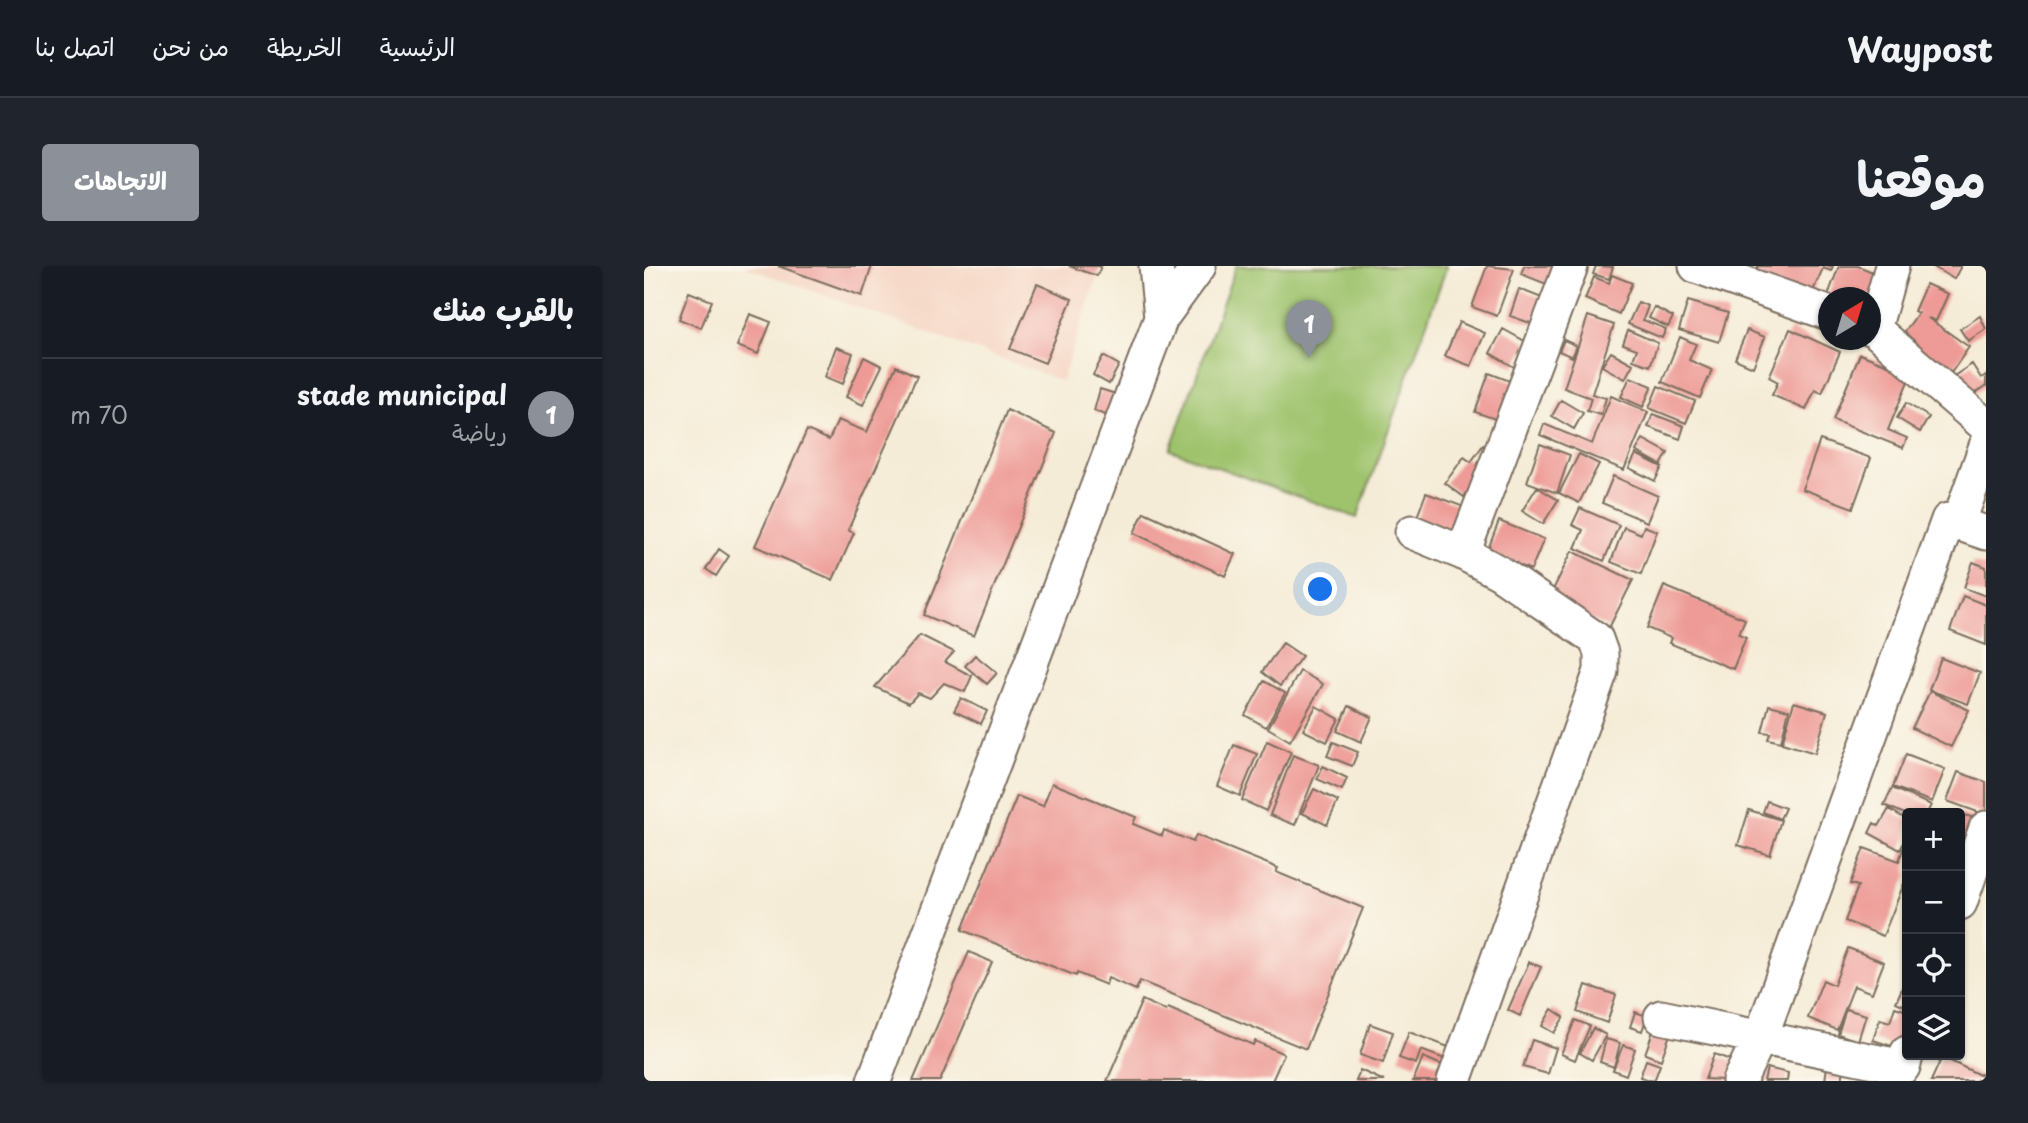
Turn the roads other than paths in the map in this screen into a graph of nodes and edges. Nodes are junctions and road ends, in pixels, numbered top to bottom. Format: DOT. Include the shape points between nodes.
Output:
graph roads {
  1 [pos="1156,266"];
  2 [pos="1199,266"];
  3 [pos="1571,266"];
  4 [pos="1696,266"];
  5 [pos="1892,266"];
  6 [pos="1881,301"];
  7 [pos="1818,309"];
  8 [pos="1161,318"];
  9 [pos="1881,337"];
  10 [pos="1986,426"];
  11 [pos="1986,446"];
  12 [pos="1972,528"];
  13 [pos="1412,532"];
  14 [pos="1463,553"];
  15 [pos="1986,828"];
  16 [pos="1965,889"];
  17 [pos="1661,1017"];
  18 [pos="1760,1037"];
  19 [pos="1905,1060"];
  20 [pos="874,1081"];
  21 [pos="1454,1081"];
  22 [pos="1739,1081"];
  1 -- 8 [label="street"];
  2 -- 8 [label="street"];
  3 -- 14 [label="street"];
  4 -- 7 [label="street"];
  5 -- 6 [label="street"];
  8 -- 20 [label="street"];
  9 -- 10 [label="street"];
  11 -- 12 [label="street"];
  12 -- 18 [label="street" via="1948,520"];
  13 -- 14 [label="street"];
  14 -- 21 [label="street" via="1595,639 1601,671"];
  15 -- 16 [label="street"];
  17 -- 18 [label="street"];
  18 -- 19 [label="street" via="1903,1067"];
  18 -- 22 [label="street"];
}
